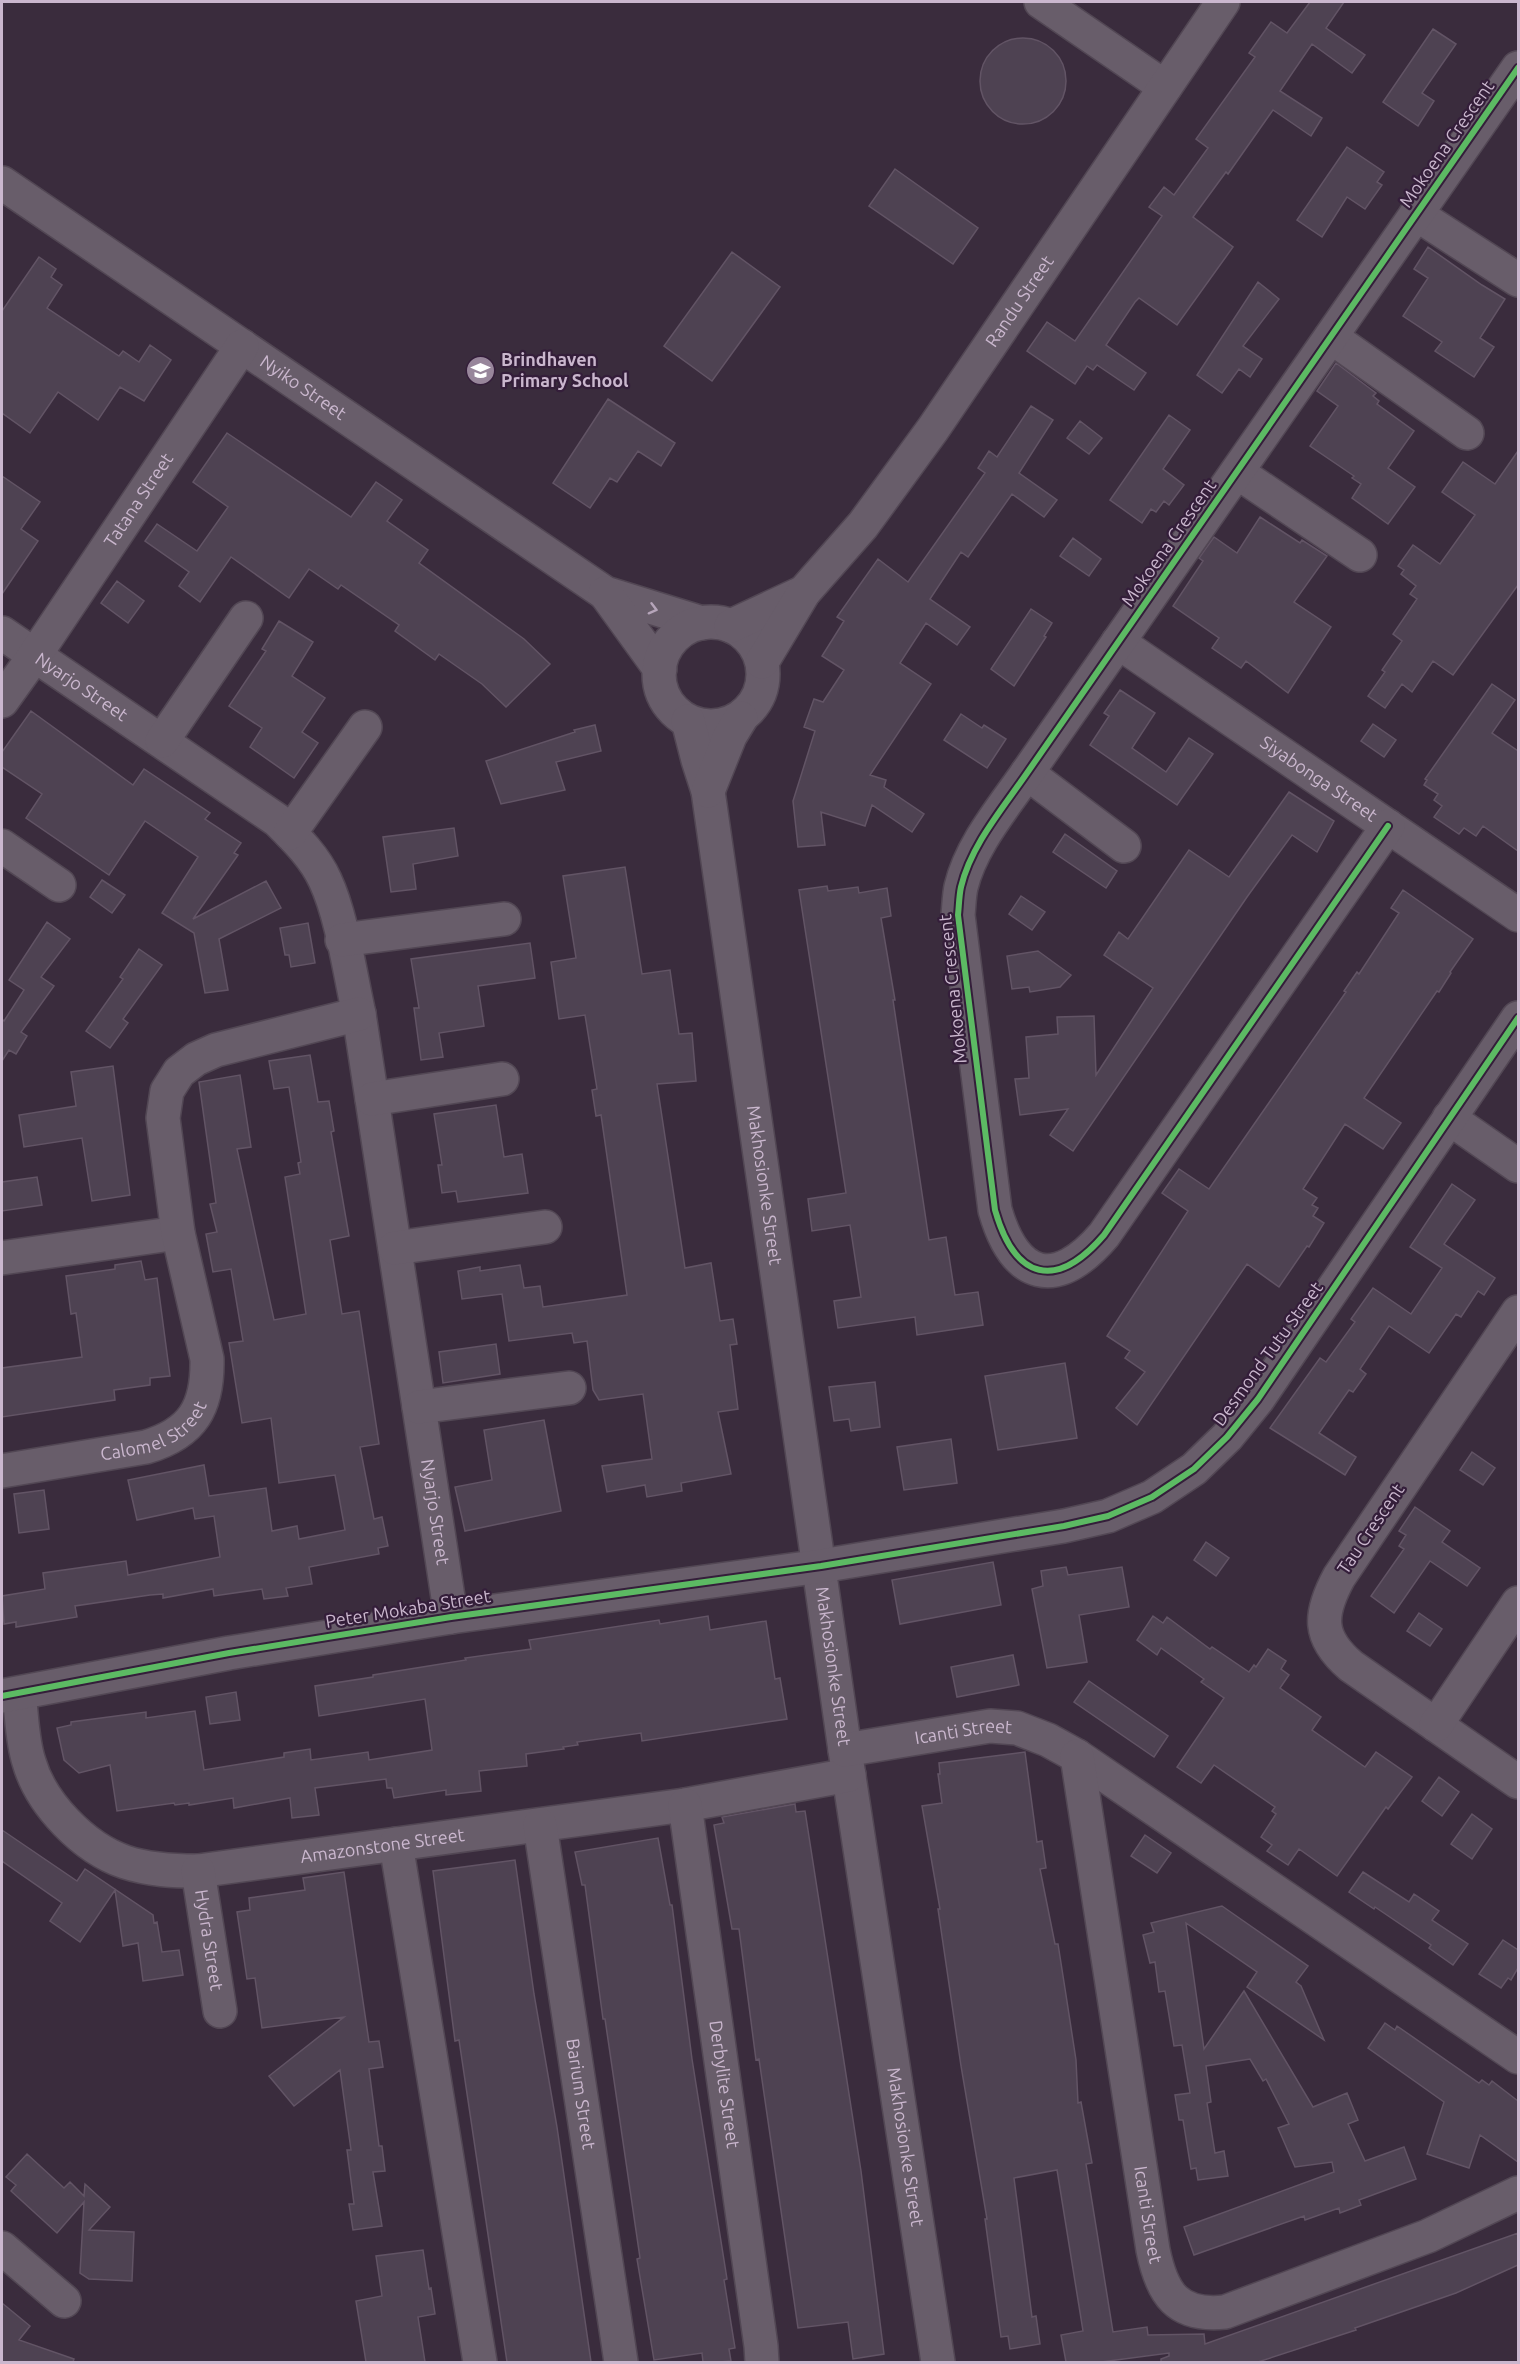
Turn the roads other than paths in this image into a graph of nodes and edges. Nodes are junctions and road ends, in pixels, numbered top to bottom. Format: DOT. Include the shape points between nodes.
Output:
graph roads {
  1 [pos="1041,2"];
  2 [pos="1223,2"];
  3 [pos="1515,80"];
  4 [pos="1165,87"];
  5 [pos="2,183"];
  6 [pos="1416,214"];
  7 [pos="1518,280"];
  8 [pos="1331,337"];
  9 [pos="242,346"];
  10 [pos="1467,434"];
  11 [pos="1237,472"];
  12 [pos="1360,555"];
  13 [pos="804,592"];
  14 [pos="605,594"];
  15 [pos="246,618"];
  16 [pos="717,625"];
  17 [pos="2,633"];
  18 [pos="1118,642"];
  19 [pos="35,655"];
  20 [pos="762,662"];
  21 [pos="660,669"];
  22 [pos="2,701"];
  23 [pos="741,718"];
  24 [pos="688,721"];
  25 [pos="365,727"];
  26 [pos="162,741"];
  27 [pos="1027,773"];
  28 [pos="708,791"];
  29 [pos="1388,826"];
  30 [pos="290,833"];
  31 [pos="2,846"];
  32 [pos="1124,846"];
  33 [pos="59,885"];
  34 [pos="1518,915"];
  35 [pos="504,919"];
  36 [pos="342,939"];
  37 [pos="359,1014"];
  38 [pos="1518,1018"];
  39 [pos="502,1079"];
  40 [pos="372,1099"];
  41 [pos="1449,1118"];
  42 [pos="1518,1166"];
  43 [pos="545,1227"];
  44 [pos="178,1233"];
  45 [pos="395,1248"];
  46 [pos="2,1258"];
  47 [pos="1518,1312"];
  48 [pos="569,1388"];
  49 [pos="419,1407"];
  50 [pos="2,1471"];
  51 [pos="820,1566"];
  52 [pos="1518,1603"];
  53 [pos="451,1617"];
  54 [pos="10,1695"];
  55 [pos="1436,1725"];
  56 [pos="1077,1756"];
  57 [pos="847,1762"];
  58 [pos="1518,1782"];
  59 [pos="685,1805"];
  60 [pos="540,1825"];
  61 [pos="396,1844"];
  62 [pos="198,1871"];
  63 [pos="220,2011"];
  64 [pos="1518,2057"];
  65 [pos="1518,2193"];
  66 [pos="2,2248"];
  67 [pos="64,2301"];
  68 [pos="480,2362"];
  69 [pos="621,2362"];
  70 [pos="762,2362"];
  71 [pos="938,2362"];
  1 -- 4 [label="street"];
  2 -- 4 [label="street, Randu Street"];
  3 -- 6 [label="street, Mokoena Crescent"];
  4 -- 13 [label="street, Randu Street" via="894,484"];
  5 -- 9 [label="street, Nyiko Street"];
  6 -- 7 [label="street, Mokoena Crescent"];
  6 -- 8 [label="street, Mokoena Crescent"];
  8 -- 10 [label="street"];
  8 -- 11 [label="street, Mokoena Crescent"];
  9 -- 14 [label="street, Nyiko Street"];
  9 -- 19 [label="street, Tatana Street"];
  11 -- 12 [label="street, Mokoena Crescent"];
  11 -- 18 [label="street, Mokoena Crescent"];
  13 -- 16 [label="street, Randu Street"];
  13 -- 20 [label="street, Randu Street"];
  14 -- 16 [label="street, Nyiko Street, one-way"];
  14 -- 21 [label="street, Nyiko Street"];
  15 -- 26 [label="street"];
  16 -- 20 [label="street" via="751,640"];
  16 -- 21 [label="street" via="678,634 669,644"];
  17 -- 19 [label="street, Nyarjo Street"];
  18 -- 27 [label="street, Mokoena Crescent"];
  18 -- 29 [label="street, Siyabonga Street"];
  19 -- 22 [label="street, Tatana Street"];
  19 -- 26 [label="street, Nyarjo Street"];
  20 -- 23 [label="street" via="762,687"];
  21 -- 24 [label="street" via="663,694"];
  23 -- 24 [label="street" via="715,726"];
  23 -- 28 [label="street"];
  24 -- 28 [label="street, Makhosionke Street"];
  25 -- 30 [label="street"];
  26 -- 30 [label="street, Nyarjo Street" via="240,793"];
  27 -- 29 [label="street, Mokoena Crescent" via="969,863 960,888 958,915 995,1210 1010,1248 1034,1269 1054,1269 1073,1263 1104,1235"];
  27 -- 32 [label="street"];
  28 -- 51 [label="street, Makhosionke Street"];
  29 -- 34 [label="street, Siyabonga Street"];
  30 -- 36 [label="street, Nyarjo Street" via="326,880"];
  31 -- 33 [label="street"];
  35 -- 36 [label="street"];
  36 -- 37 [label="street, Nyarjo Street"];
  37 -- 40 [label="street, Nyarjo Street"];
  37 -- 44 [label="street, Calomel Street" via="216,1050 179,1072 168,1090 163,1118"];
  38 -- 41 [label="street, Desmond Tutu Street"];
  39 -- 40 [label="street"];
  40 -- 45 [label="street, Nyarjo Street"];
  41 -- 42 [label="street"];
  41 -- 51 [label="street, Desmond Tutu Street" via="1258,1399 1194,1469 1152,1497 1108,1516"];
  43 -- 45 [label="street"];
  44 -- 46 [label="street"];
  44 -- 50 [label="street, Calomel Street" via="207,1359 204,1400 196,1414 183,1430 146,1447"];
  45 -- 49 [label="street, Nyarjo Street"];
  47 -- 55 [label="street, Tau Crescent" via="1329,1595 1326,1635 1335,1653"];
  48 -- 49 [label="street"];
  49 -- 53 [label="street, Nyarjo Street"];
  51 -- 53 [label="street, Peter Mokaba Street"];
  51 -- 57 [label="street, Makhosionke Street"];
  52 -- 55 [label="street"];
  53 -- 54 [label="street, Peter Mokaba Street" via="229,1653"];
  54 -- 62 [label="street, Amazonstone Street" via="29,1762 41,1790 62,1819 92,1844 124,1862 160,1870"];
  55 -- 58 [label="street, Tau Crescent"];
  56 -- 57 [label="street, Icanti Street" via="1017,1728 990,1726"];
  56 -- 64 [label="street, Icanti Street"];
  56 -- 65 [label="street, Icanti Street" via="1153,2250 1166,2291 1183,2307 1205,2314 1225,2312 1428,2236"];
  57 -- 59 [label="street, Amazonstone Street"];
  57 -- 71 [label="street, Makhosionke Street"];
  59 -- 60 [label="street, Amazonstone Street"];
  59 -- 70 [label="street, Derbylite Street"];
  60 -- 61 [label="street, Amazonstone Street"];
  60 -- 69 [label="street, Barium Street"];
  61 -- 62 [label="street, Amazonstone Street"];
  61 -- 68 [label="street"];
  62 -- 63 [label="street, Hydra Street"];
  66 -- 67 [label="street"];
}
